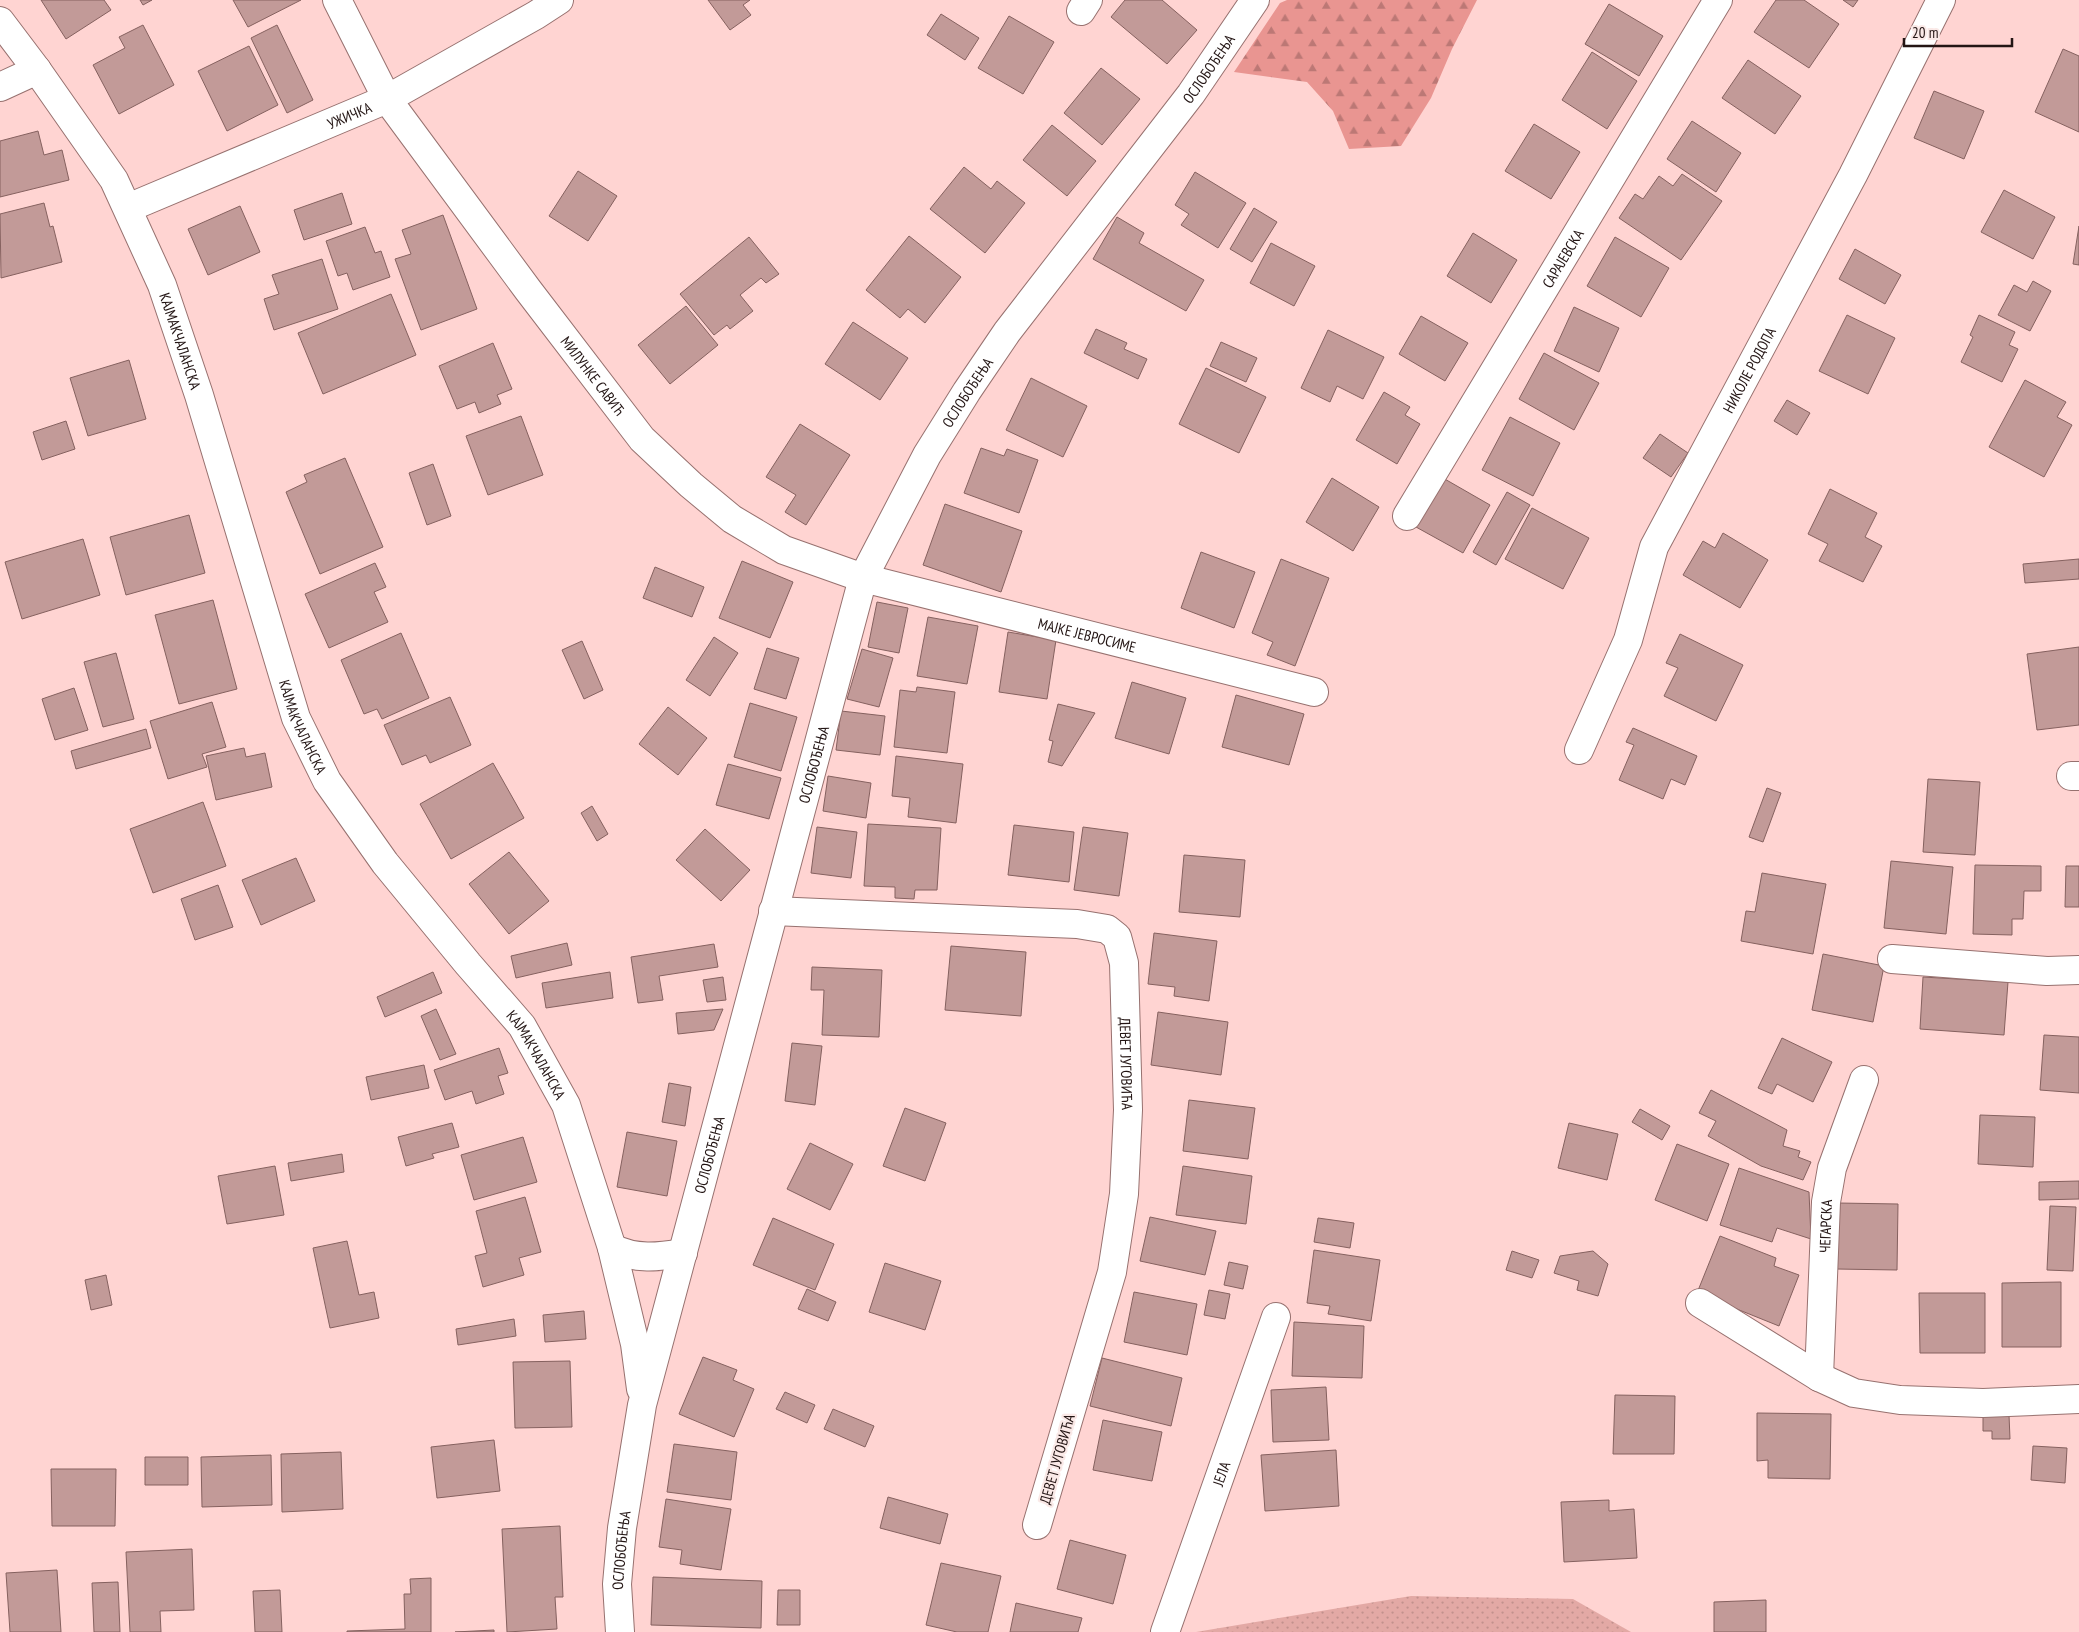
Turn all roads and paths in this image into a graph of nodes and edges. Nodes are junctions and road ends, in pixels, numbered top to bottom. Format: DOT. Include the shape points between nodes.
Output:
graph roads {
  1 [pos="337,0"];
  2 [pos="559,0"];
  3 [pos="1255,0"];
  4 [pos="1718,0"];
  5 [pos="1941,0"];
  6 [pos="0,21"];
  7 [pos="37,70"];
  8 [pos="0,87"];
  9 [pos="387,99"];
  10 [pos="128,208"];
  11 [pos="1408,516"];
  12 [pos="863,578"];
  13 [pos="1314,692"];
  14 [pos="1579,750"];
  15 [pos="773,911"];
  16 [pos="1892,959"];
  17 [pos="2079,970"];
  18 [pos="1864,1080"];
  19 [pos="612,1248"];
  20 [pos="683,1253"];
  21 [pos="1700,1303"];
  22 [pos="1276,1317"];
  23 [pos="1819,1377"];
  24 [pos="2079,1400"];
  25 [pos="642,1405"];
  26 [pos="1038,1526"];
  27 [pos="619,1631"];
  28 [pos="1165,1632"];
  1 -- 9 [label="street, МИЛУНКЕ САВИЋ"];
  2 -- 9 [label="street, УЖИЧКА"];
  3 -- 12 [label="street, ОСЛОБОЂЕЊА" via="1191,94 1007,332 927,456"];
  4 -- 11 [label="street, САРАЈЕВСКА"];
  5 -- 14 [label="street, НИКОЛЕ РОДОПА" via="1853,175 1654,547 1628,640"];
  6 -- 7 [label="street, КАЈМАКЧАЛАНСКА"];
  7 -- 8 [label="street"];
  7 -- 10 [label="street, КАЈМАКЧАЛАНСКА" via="114,180"];
  9 -- 10 [label="street, УЖИЧКА"];
  9 -- 12 [label="street, МИЛУНКЕ САВИЋ" via="642,439 732,519 784,550"];
  10 -- 19 [label="street, КАЈМАКЧАЛАНСКА" via="162,285 199,395 296,718 327,781 385,863 522,1026 537,1051 566,1105"];
  12 -- 13 [label="street, МАЈКЕ ЈЕВРОСИМЕ"];
  12 -- 15 [label="street, ОСЛОБОЂЕЊА"];
  15 -- 20 [label="street, ОСЛОБОЂЕЊА"];
  15 -- 26 [label="street, ДЕВЕТ ЈУГОВИЋА" via="1077,924 1107,929 1117,937 1124,963 1125,992 1128,1110 1124,1194 1112,1272"];
  16 -- 17 [label="street" via="2047,971"];
  18 -- 23 [label="street, ЧЕГАРСКА" via="1832,1168 1826,1202"];
  19 -- 20 [label="street" via="639,1258"];
  19 -- 25 [label="street, КАЈМАКЧАЛАНСКА" via="639,1363"];
  20 -- 25 [label="street, ОСЛОБОЂЕЊА"];
  21 -- 23 [label="street"];
  22 -- 28 [label="street, ЈЕЛА"];
  23 -- 24 [label="street" via="1854,1393 1900,1400 1984,1403"];
  25 -- 27 [label="street, ОСЛОБОЂЕЊА" via="620,1547 617,1584"];
}
